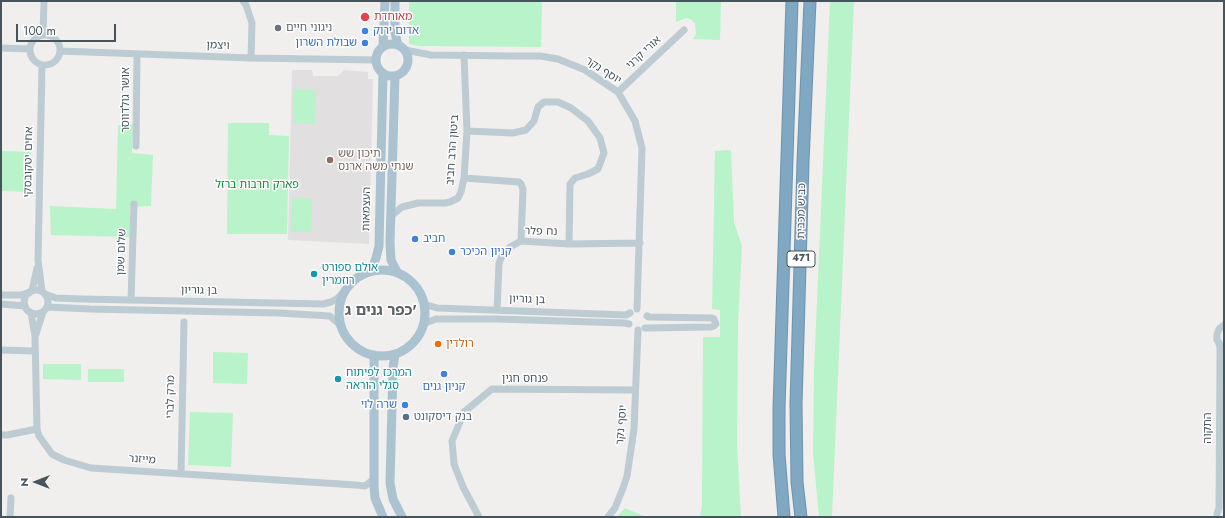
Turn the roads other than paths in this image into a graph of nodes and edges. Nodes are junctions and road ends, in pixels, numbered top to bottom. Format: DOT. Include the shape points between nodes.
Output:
graph roads {
  1 [pos="44,1"];
  2 [pos="243,1"];
  3 [pos="385,1"];
  4 [pos="395,1"];
  5 [pos="792,1"];
  6 [pos="810,1"];
  7 [pos="684,30"];
  8 [pos="43,35"];
  9 [pos="383,46"];
  10 [pos="1,48"];
  11 [pos="401,48"];
  12 [pos="30,49"];
  13 [pos="60,51"];
  14 [pos="137,54"];
  15 [pos="464,55"];
  16 [pos="251,58"];
  17 [pos="376,60"];
  18 [pos="42,65"];
  19 [pos="383,73"];
  20 [pos="395,76"];
  21 [pos="618,92"];
  22 [pos="467,131"];
  23 [pos="136,146"];
  24 [pos="464,178"];
  25 [pos="134,204"];
  26 [pos="391,216"];
  27 [pos="521,241"];
  28 [pos="640,243"];
  29 [pos="569,244"];
  30 [pos="38,260"];
  31 [pos="370,271"];
  32 [pos="397,272"];
  33 [pos="347,288"];
  34 [pos="30,292"];
  35 [pos="44,293"];
  36 [pos="1,295"];
  37 [pos="131,300"];
  38 [pos="1,304"];
  39 [pos="424,304"];
  40 [pos="25,306"];
  41 [pos="45,309"];
  42 [pos="637,309"];
  43 [pos="497,310"];
  44 [pos="31,313"];
  45 [pos="630,313"];
  46 [pos="647,316"];
  47 [pos="184,322"];
  48 [pos="423,324"];
  49 [pos="629,324"];
  50 [pos="1223,325"];
  51 [pos="341,326"];
  52 [pos="645,328"];
  53 [pos="638,330"];
  54 [pos="35,336"];
  55 [pos="1218,341"];
  56 [pos="1224,347"];
  57 [pos="1,350"];
  58 [pos="35,351"];
  59 [pos="395,354"];
  60 [pos="374,355"];
  61 [pos="635,390"];
  62 [pos="37,429"];
  63 [pos="1,435"];
  64 [pos="181,473"];
  65 [pos="374,479"];
  66 [pos="356,485"];
  67 [pos="375,494"];
  68 [pos="11,498"];
  69 [pos="1218,514"];
  70 [pos="10,517"];
  71 [pos="383,517"];
  72 [pos="402,517"];
  73 [pos="479,517"];
  74 [pos="608,517"];
  75 [pos="784,517"];
  76 [pos="801,517"];
  1 -- 8 [label="street"];
  2 -- 16 [label="street" via="252,23"];
  3 -- 9 [label="main road"];
  4 -- 11 [label="main road" via="395,33"];
  5 -- 75 [label="highway, כביש מכבית / 471" via="779,408 779,454"];
  6 -- 76 [label="highway, כביש מכבית / 471" via="796,404 797,482"];
  7 -- 21 [label="street, אורי קרני"];
  8 -- 12 [label="street" via="32,42"];
  8 -- 13 [label="street" via="53,38"];
  9 -- 11 [label="main road" via="393,44"];
  9 -- 17 [label="main road"];
  10 -- 12 [label="street"];
  11 -- 15 [label="street, יוסף נקר" via="431,55"];
  11 -- 20 [label="main road" via="407,54 408,63 403,71"];
  12 -- 18 [label="street" via="33,59"];
  13 -- 14 [label="street, ויצמן"];
  13 -- 18 [label="street" via="55,61"];
  14 -- 16 [label="street, ויצמן"];
  14 -- 23 [label="street, אושר גולדווסר"];
  15 -- 21 [label="street, יוסף נקר" via="558,58 585,70"];
  15 -- 22 [label="street, ביטון הרב חביב"];
  16 -- 17 [label="street, ויצמן"];
  17 -- 19 [label="main road" via="378,68"];
  18 -- 30 [label="street, אחים יטקובסקי"];
  19 -- 20 [label="main road"];
  19 -- 31 [label="main road, העצמאות" via="378,246"];
  20 -- 26 [label="main road"];
  21 -- 28 [label="street, יוסף נקר" via="635,121 642,148"];
  22 -- 24 [label="street, ביטון הרב חביב"];
  22 -- 29 [label="street" via="513,133 526,130 534,121 538,107 544,102 558,102 588,121 600,138 604,153 598,169 575,178 570,184"];
  24 -- 26 [label="street, ביטון הרב חביב" via="458,198 444,203 418,203 402,207"];
  24 -- 27 [label="street" via="521,184"];
  25 -- 37 [label="street, שלום שמן"];
  26 -- 32 [label="main road" via="391,260"];
  27 -- 29 [label="street, נח פלר"];
  27 -- 43 [label="street, נח פלר" via="510,247 498,263"];
  28 -- 29 [label="street, נח פלר"];
  28 -- 42 [label="street, יוסף נקר"];
  30 -- 34 [label="street, אחים יטקובסקי"];
  30 -- 35 [label="street, אחים יטקובסקי"];
  31 -- 32 [label="main road"];
  31 -- 33 [label="main road"];
  32 -- 39 [label="main road" via="418,290"];
  33 -- 37 [label="street, בן גוריון" via="338,298 323,304"];
  33 -- 51 [label="main road" via="341,299"];
  34 -- 35 [label="street" via="38,290"];
  34 -- 36 [label="street" via="21,295"];
  34 -- 40 [label="street" via="24,300"];
  35 -- 37 [label="street, בן גוריון" via="56,298"];
  35 -- 41 [label="street" via="48,300"];
  38 -- 40 [label="street"];
  39 -- 43 [label="street, בן גוריון" via="437,308"];
  39 -- 48 [label="main road"];
  40 -- 44 [label="street"];
  41 -- 44 [label="street" via="37,314"];
  41 -- 51 [label="street, בן גוריון" via="279,313 330,316"];
  41 -- 54 [label="street, מייזנר"];
  42 -- 45 [label="street"];
  42 -- 46 [label="street"];
  43 -- 45 [label="street, בן גוריון" via="626,315"];
  44 -- 54 [label="street, מייזנר"];
  45 -- 49 [label="street"];
  46 -- 52 [label="street"];
  46 -- 52 [label="street" via="714,318 716,324 711,327"];
  47 -- 64 [label="street, מרק לברי"];
  48 -- 49 [label="street, בן גוריון" via="436,318"];
  48 -- 59 [label="main road" via="418,337 408,347"];
  49 -- 53 [label="street"];
  50 -- 55 [label="street, התקוה" via="1216,334"];
  51 -- 60 [label="main road" via="353,345 363,352"];
  52 -- 53 [label="street"];
  53 -- 61 [label="street, יוסף נקר"];
  54 -- 58 [label="street, מייזנר"];
  55 -- 56 [label="street"];
  55 -- 69 [label="street, התקוה"];
  57 -- 58 [label="street"];
  58 -- 62 [label="street, מייזנר"];
  59 -- 60 [label="main road"];
  59 -- 72 [label="main road" via="390,483 393,499"];
  60 -- 65 [label="main road"];
  61 -- 73 [label="street, פנחס חגין" via="492,389 464,412 452,441 454,464"];
  61 -- 74 [label="street, יוסף נקר" via="634,429 627,476 615,508"];
  62 -- 63 [label="street"];
  62 -- 64 [label="street, מייזנר" via="52,454 90,468"];
  64 -- 66 [label="street, מייזנר"];
  65 -- 66 [label="street, מייזנר" via="365,486"];
  65 -- 67 [label="main road"];
  66 -- 67 [label="street, מייזנר"];
  67 -- 71 [label="main road"];
  68 -- 70 [label="street"];
}
